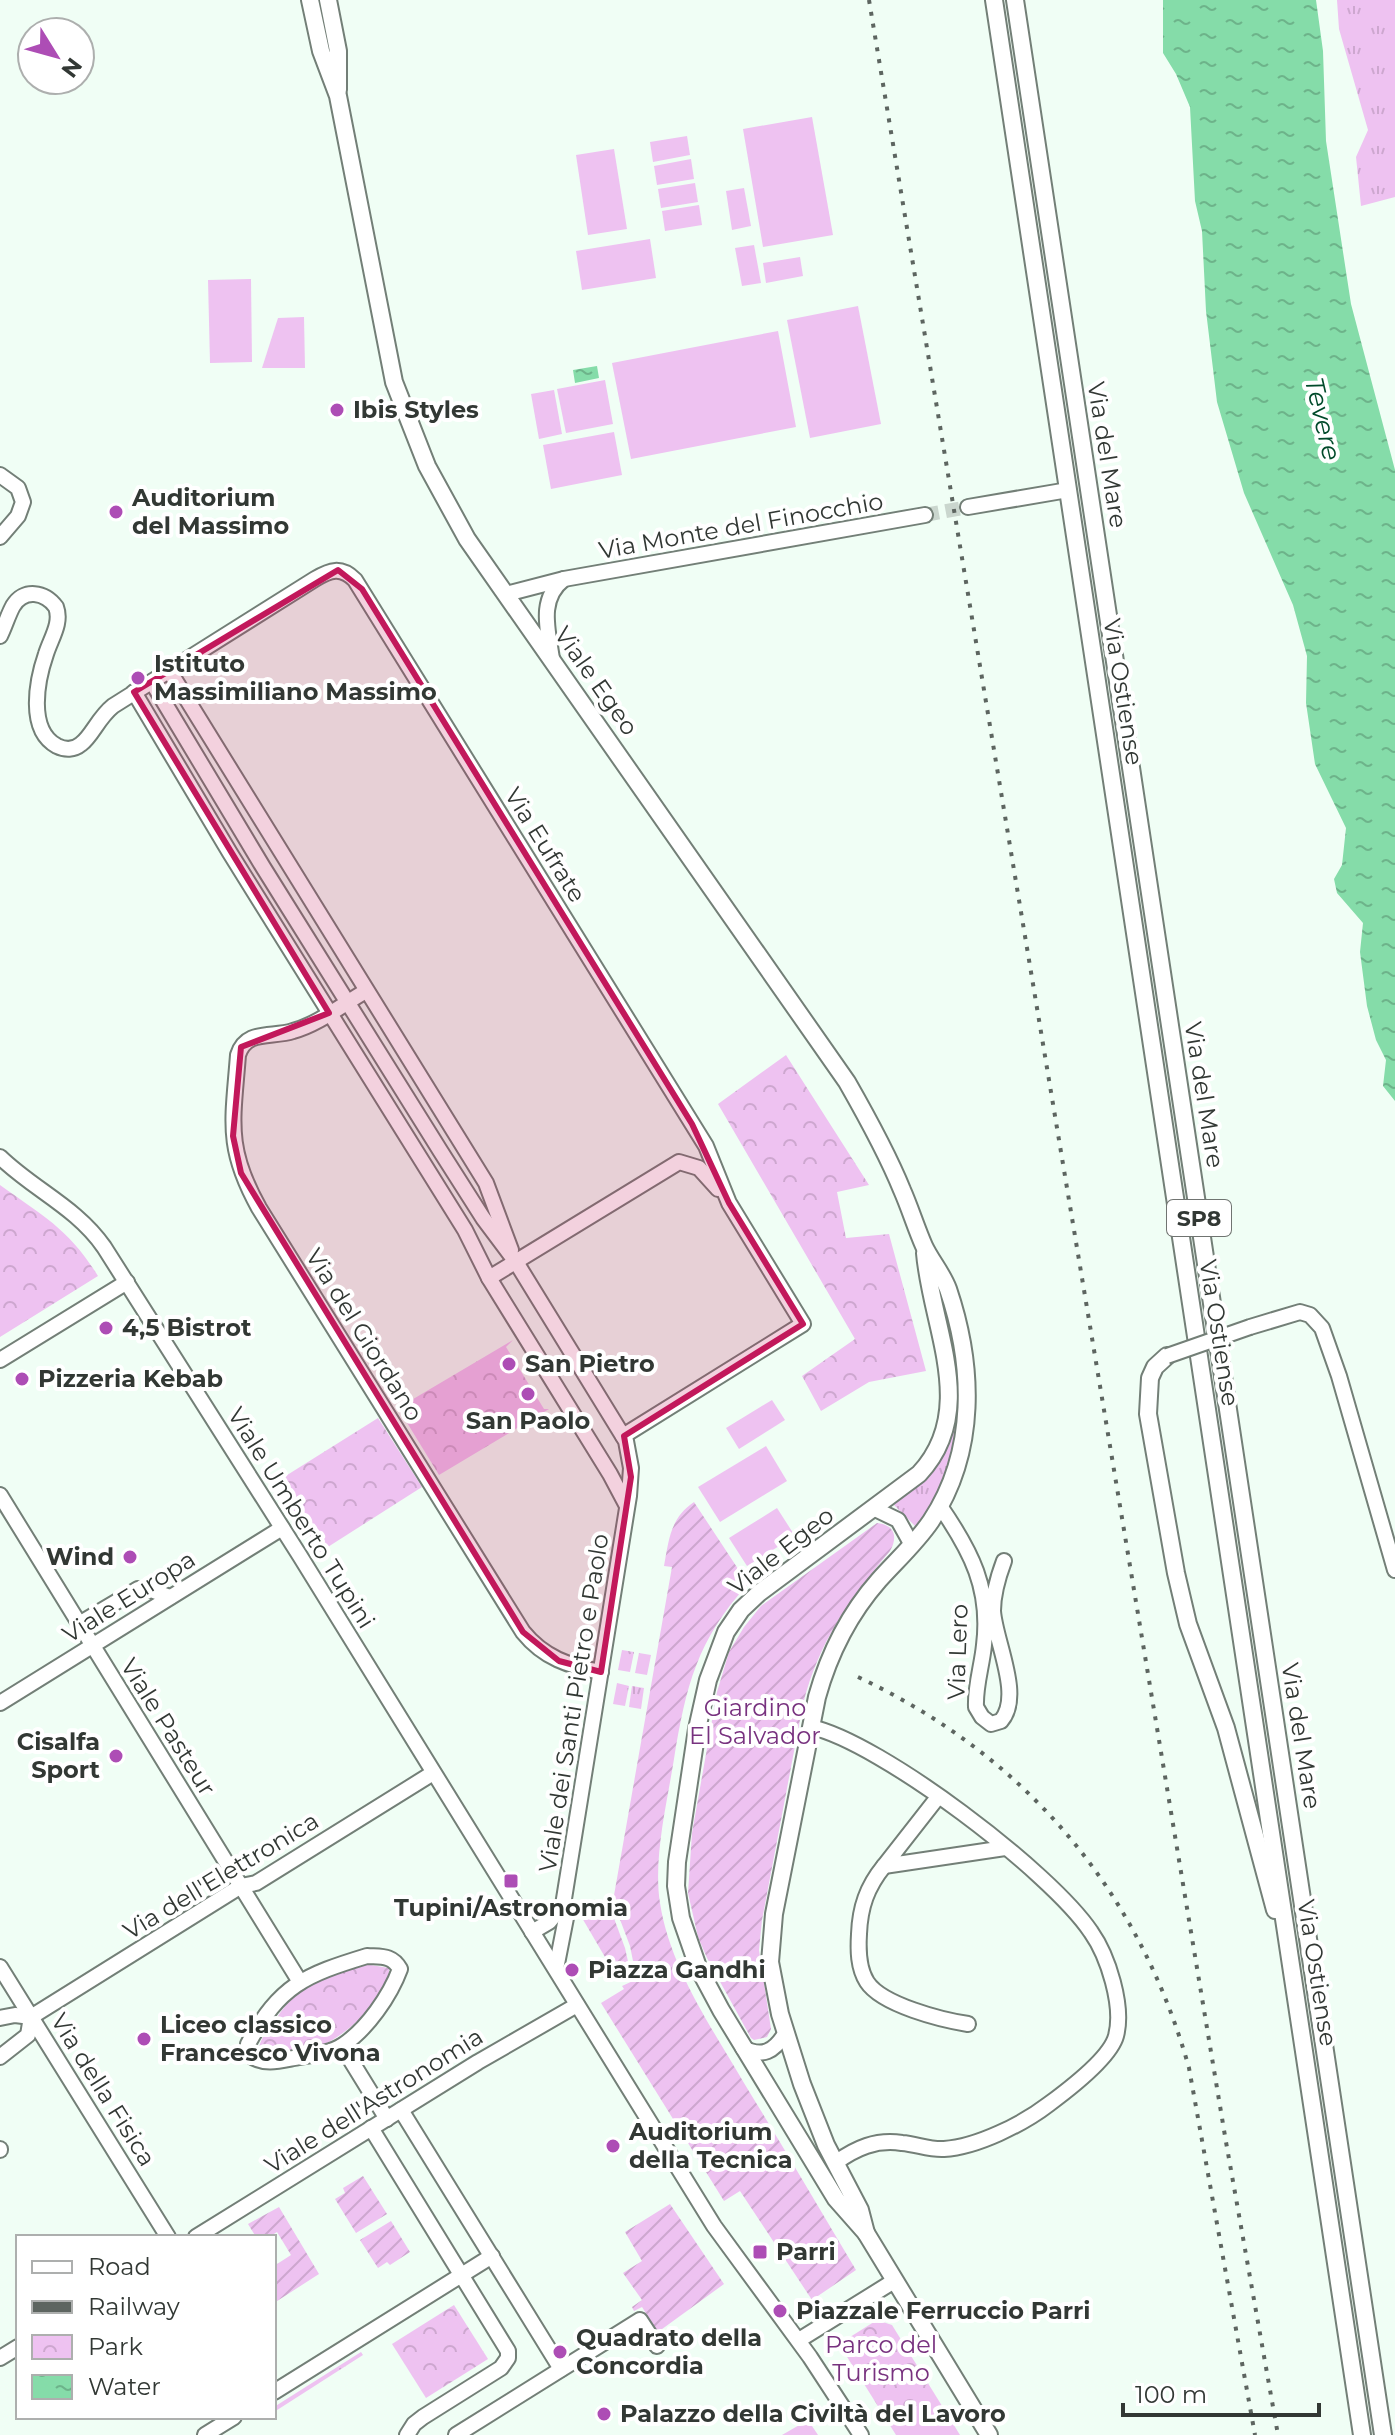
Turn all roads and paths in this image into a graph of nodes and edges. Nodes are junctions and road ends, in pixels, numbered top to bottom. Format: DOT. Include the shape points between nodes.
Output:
graph roads {
  1 [pos="310,0"];
  2 [pos="328,0"];
  3 [pos="994,0"];
  4 [pos="1015,0"];
  5 [pos="338,96"];
  6 [pos="0,475"];
  7 [pos="1068,490"];
  8 [pos="968,507"];
  9 [pos="925,515"];
  10 [pos="0,537"];
  11 [pos="564,579"];
  12 [pos="506,594"];
  13 [pos="0,636"];
  14 [pos="552,659"];
  15 [pos="170,672"];
  16 [pos="152,682"];
  17 [pos="134,692"];
  18 [pos="213,744"];
  19 [pos="195,754"];
  20 [pos="178,765"];
  21 [pos="267,830"];
  22 [pos="248,841"];
  23 [pos="230,853"];
  24 [pos="320,916"];
  25 [pos="303,927"];
  26 [pos="284,939"];
  27 [pos="366,991"];
  28 [pos="348,1001"];
  29 [pos="329,1013"];
  30 [pos="417,1075"];
  31 [pos="400,1085"];
  32 [pos="382,1097"];
  33 [pos="460,1140"];
  34 [pos="441,1152"];
  35 [pos="0,1157"];
  36 [pos="423,1163"];
  37 [pos="729,1203"];
  38 [pos="925,1248"];
  39 [pos="516,1262"];
  40 [pos="489,1278"];
  41 [pos="127,1282"];
  42 [pos="1167,1356"];
  43 [pos="0,1360"];
  44 [pos="623,1436"];
  45 [pos="0,1495"];
  46 [pos="940,1506"];
  47 [pos="627,1507"];
  48 [pos="875,1509"];
  49 [pos="282,1528"];
  50 [pos="912,1545"];
  51 [pos="1004,1561"];
  52 [pos="1395,1570"];
  53 [pos="170,1597"];
  54 [pos="79,1624"];
  55 [pos="92,1646"];
  56 [pos="601,1672"];
  57 [pos="0,1703"];
  58 [pos="811,1727"];
  59 [pos="433,1773"];
  60 [pos="938,1797"];
  61 [pos="1005,1848"];
  62 [pos="884,1866"];
  63 [pos="241,1886"];
  64 [pos="563,1905"];
  65 [pos="532,1932"];
  66 [pos="1288,1943"];
  67 [pos="0,1967"];
  68 [pos="556,1969"];
  69 [pos="300,1982"];
  70 [pos="580,2010"];
  71 [pos="31,2017"];
  72 [pos="0,2018"];
  73 [pos="968,2024"];
  74 [pos="785,2034"];
  75 [pos="342,2046"];
  76 [pos="743,2048"];
  77 [pos="0,2057"];
  78 [pos="401,2110"];
  79 [pos="387,2119"];
  80 [pos="371,2128"];
  81 [pos="835,2163"];
  82 [pos="866,2233"];
  83 [pos="167,2235"];
  84 [pos="199,2235"];
  85 [pos="492,2256"];
  86 [pos="463,2275"];
  87 [pos="894,2281"];
  88 [pos="799,2340"];
  89 [pos="657,2346"];
  90 [pos="561,2369"];
  91 [pos="276,2391"];
  92 [pos="231,2419"];
  93 [pos="205,2435"];
  94 [pos="407,2435"];
  95 [pos="456,2435"];
  96 [pos="861,2435"];
  97 [pos="989,2435"];
  98 [pos="1362,2435"];
  99 [pos="1383,2435"];
  1 -- 5 [label="main road, Viale Egeo"];
  2 -- 5 [label="main road, Viale Egeo" via="339,60"];
  3 -- 7 [label="main road, Via Ostiense"];
  4 -- 99 [label="main road, Via del Mare / SP8"];
  5 -- 12 [label="main road, Viale Egeo" via="401,402 443,499"];
  6 -- 10 [label="street" via="18,488 23,502"];
  7 -- 8 [label="street"];
  7 -- 66 [label="main road, Via Ostiense"];
  9 -- 11 [label="street, Via Monte del Finocchio"];
  11 -- 12 [label="street, Via Monte del Finocchio"];
  11 -- 14 [label="street" via="547,602"];
  12 -- 14 [label="main road, Viale Egeo"];
  13 -- 17 [label="street" via="22,598 46,596 56,607 58,623 42,667 38,712 43,733 60,747 81,744 101,716"];
  14 -- 38 [label="main road, Viale Egeo" via="847,1082 896,1175"];
  15 -- 16 [label="street"];
  15 -- 18 [label="street"];
  15 -- 37 [label="street, Via Eufrate" via="327,572 351,576 706,1146"];
  16 -- 17 [label="street"];
  16 -- 19 [label="street"];
  17 -- 20 [label="street"];
  18 -- 19 [label="street"];
  18 -- 21 [label="street"];
  19 -- 20 [label="street"];
  19 -- 22 [label="street"];
  20 -- 23 [label="street"];
  21 -- 22 [label="street"];
  21 -- 24 [label="street"];
  22 -- 23 [label="street"];
  22 -- 25 [label="street"];
  23 -- 26 [label="street"];
  24 -- 25 [label="street"];
  24 -- 27 [label="street"];
  25 -- 26 [label="street"];
  25 -- 28 [label="street"];
  26 -- 29 [label="street"];
  27 -- 28 [label="street"];
  27 -- 30 [label="street"];
  28 -- 29 [label="street"];
  28 -- 31 [label="street"];
  29 -- 32 [label="street"];
  29 -- 56 [label="street, Via del Giordano" via="295,1031 252,1038 241,1047 233,1136 241,1173 523,1632 559,1661"];
  30 -- 31 [label="street"];
  30 -- 33 [label="street"];
  31 -- 32 [label="street"];
  31 -- 34 [label="street"];
  32 -- 36 [label="street"];
  33 -- 34 [label="street"];
  33 -- 39 [label="street" via="493,1197"];
  34 -- 36 [label="street"];
  34 -- 39 [label="street"];
  35 -- 41 [label="street, Viale Umberto Tupini" via="80,1218"];
  36 -- 40 [label="street"];
  37 -- 39 [label="street" via="699,1168 679,1162"];
  37 -- 44 [label="street" via="803,1324"];
  38 -- 46 [label="main road, Viale Egeo" via="947,1288 968,1405 953,1480"];
  38 -- 48 [label="main road, Viale Egeo" via="948,1370 947,1421 928,1463"];
  39 -- 40 [label="street"];
  39 -- 44 [label="street"];
  40 -- 47 [label="street, Viale dei Santi Pietro e Paolo"];
  41 -- 43 [label="street"];
  41 -- 49 [label="street, Viale Umberto Tupini"];
  42 -- 52 [label="street, bridge" via="1300,1312 1317,1321 1327,1338"];
  42 -- 66 [label="main road" via="1150,1378 1148,1414 1178,1582"];
  44 -- 47 [label="street, Viale dei Santi Pietro e Paolo" via="631,1468"];
  45 -- 54 [label="street, Viale Pasteur"];
  46 -- 50 [label="main road, Viale Egeo"];
  46 -- 51 [label="street, Via Lero" via="979,1576 985,1630 976,1707 991,1724 1001,1721 1010,1704 993,1614"];
  47 -- 56 [label="street, Viale dei Santi Pietro e Paolo"];
  48 -- 50 [label="street" via="898,1520"];
  48 -- 76 [label="main road, Viale Egeo" via="746,1605 722,1639 708,1680 682,1823 677,1897 698,1967"];
  49 -- 53 [label="street, Viale Europa"];
  49 -- 59 [label="street, Viale Umberto Tupini"];
  50 -- 58 [label="main road, Viale Egeo" via="848,1622 824,1673"];
  53 -- 54 [label="street" via="138,1589"];
  53 -- 55 [label="street, Viale Europa"];
  54 -- 55 [label="street, Viale Pasteur"];
  55 -- 57 [label="street, Viale Europa"];
  55 -- 63 [label="street, Viale Pasteur"];
  56 -- 64 [label="street, Viale dei Santi Pietro e Paolo"];
  58 -- 60 [label="street" via="858,1745"];
  58 -- 74 [label="main road, Viale Egeo" via="771,1941 771,1969"];
  59 -- 63 [label="street, Via dell'Elettronica" via="256,1883"];
  59 -- 65 [label="street, Viale Umberto Tupini"];
  60 -- 61 [label="street"];
  60 -- 62 [label="street"];
  61 -- 62 [label="street"];
  61 -- 81 [label="street" via="1073,1909 1101,1948 1118,2018 1112,2045 1051,2103 1010,2127 945,2149 873,2144"];
  62 -- 73 [label="street" via="860,1914 865,1978 889,1999"];
  63 -- 69 [label="street, Viale Pasteur"];
  63 -- 71 [label="street, Via dell'Elettronica"];
  64 -- 65 [label="street"];
  64 -- 68 [label="street" via="567,1911"];
  65 -- 68 [label="street"];
  66 -- 98 [label="main road, Via Ostiense"];
  67 -- 71 [label="street, Via della Fisica"];
  68 -- 70 [label="street"];
  69 -- 75 [label="street" via="285,1991 255,2030 248,2044 251,2056 259,2062 277,2061"];
  69 -- 75 [label="street" via="367,1956 395,1961 400,1969 395,1983"];
  70 -- 78 [label="street, Viale dell'Astronomia"];
  70 -- 88 [label="street" via="724,2241"];
  71 -- 72 [label="street"];
  71 -- 77 [label="street" via="28,2035"];
  71 -- 83 [label="street, Via della Fisica"];
  74 -- 76 [label="street" via="767,2052"];
  74 -- 81 [label="main road, Viale Egeo"];
  75 -- 79 [label="street"];
  76 -- 82 [label="main road, Viale Egeo" via="836,2199"];
  78 -- 79 [label="street, Viale dell'Astronomia"];
  78 -- 85 [label="street"];
  79 -- 80 [label="street, Viale dell'Astronomia"];
  80 -- 84 [label="street, Viale dell'Astronomia"];
  80 -- 86 [label="street"];
  81 -- 82 [label="main road, Viale Egeo"];
  82 -- 87 [label="main road, Viale Egeo"];
  85 -- 86 [label="street"];
  85 -- 90 [label="street"];
  86 -- 91 [label="street"];
  86 -- 94 [label="street" via="508,2358 501,2368 423,2417"];
  87 -- 88 [label="street"];
  87 -- 97 [label="main road, Viale Egeo"];
  88 -- 96 [label="street"];
  89 -- 90 [label="street" via="640,2320"];
  90 -- 95 [label="street"];
  92 -- 93 [label="street"];
}
